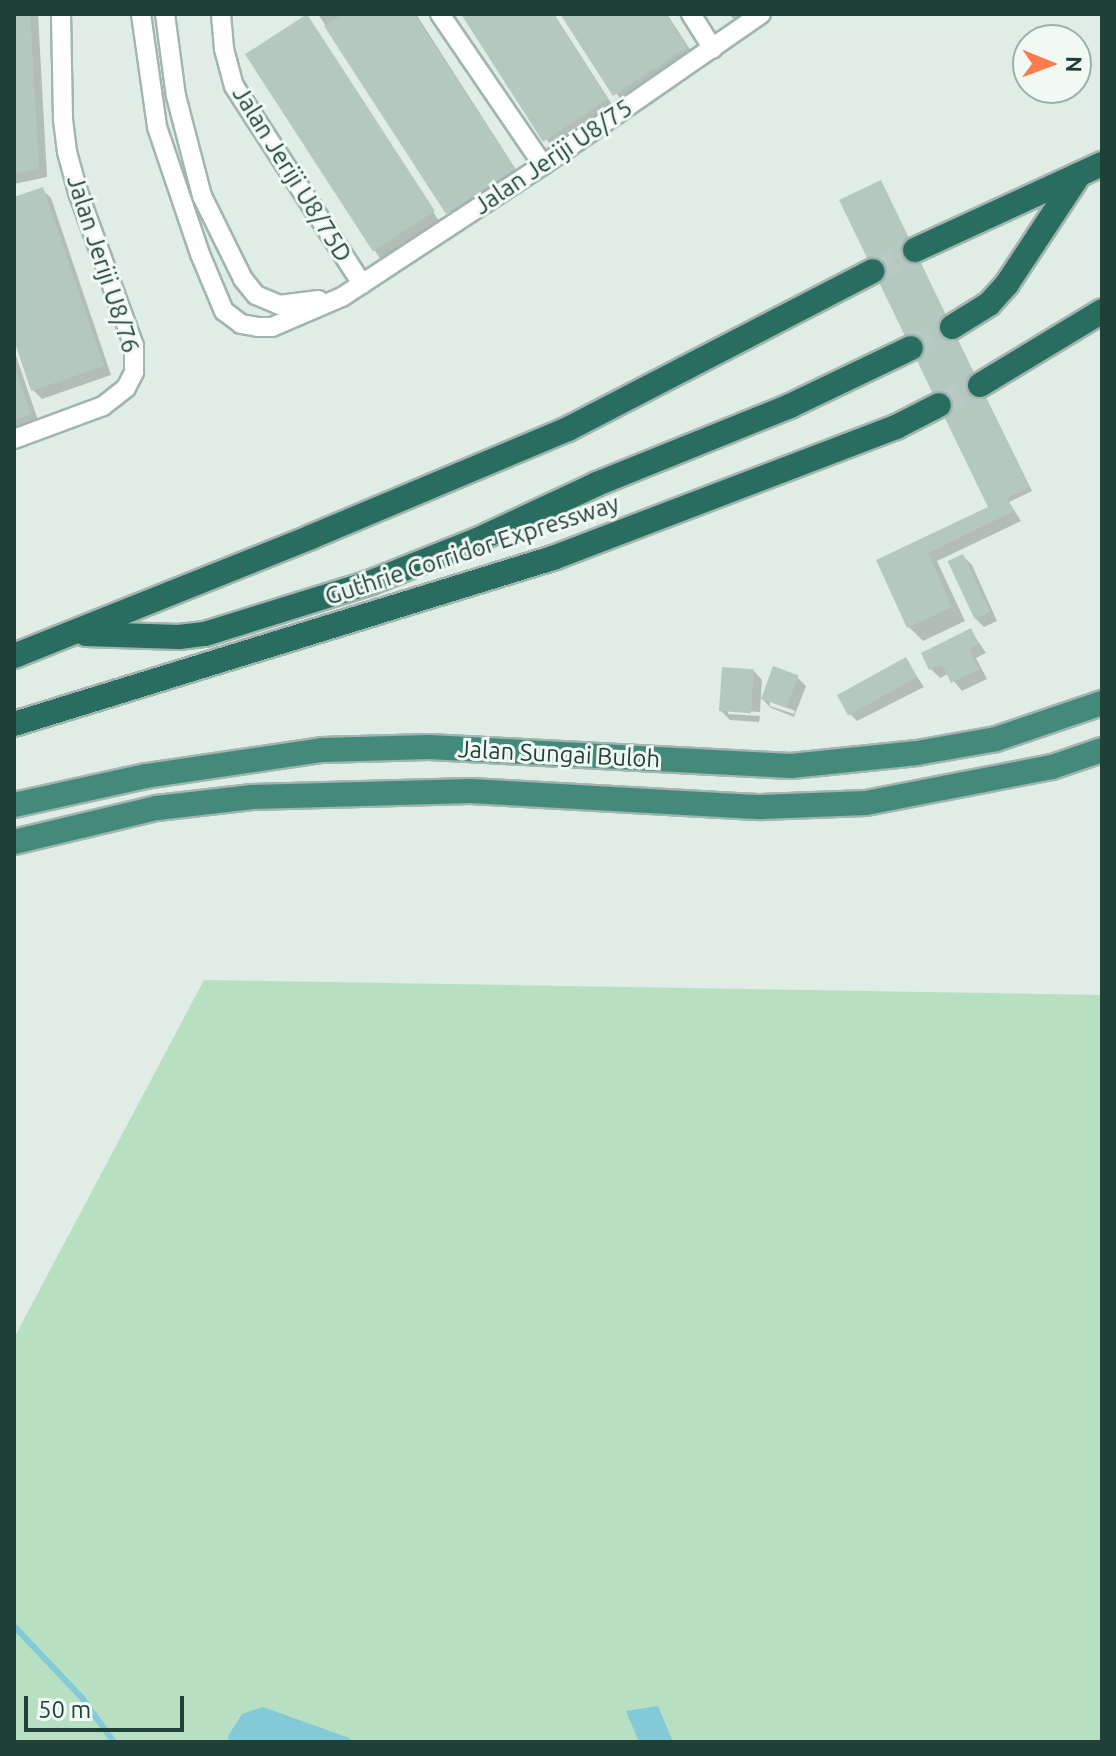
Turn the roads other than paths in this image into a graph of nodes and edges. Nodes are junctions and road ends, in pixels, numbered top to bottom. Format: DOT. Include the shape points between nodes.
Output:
graph roads {
  1 [pos="61,14"];
  2 [pos="141,14"];
  3 [pos="165,14"];
  4 [pos="221,14"];
  5 [pos="440,14"];
  6 [pos="691,14"];
  7 [pos="761,14"];
  8 [pos="713,49"];
  9 [pos="1102,164"];
  10 [pos="543,165"];
  11 [pos="1079,175"];
  12 [pos="915,250"];
  13 [pos="873,271"];
  14 [pos="362,284"];
  15 [pos="342,297"];
  16 [pos="1102,311"];
  17 [pos="952,327"];
  18 [pos="911,348"];
  19 [pos="980,385"];
  20 [pos="939,405"];
  21 [pos="14,439"];
  22 [pos="75,634"];
  23 [pos="14,656"];
  24 [pos="1102,703"];
  25 [pos="14,724"];
  26 [pos="1102,750"];
  27 [pos="14,805"];
  28 [pos="14,842"];
  1 -- 21 [label="street, Jalan Jeriji U8/76" via="67,152 134,346 134,372 126,388 103,406"];
  2 -- 15 [label="street, Jalan Jeriji U8/75" via="157,127 224,311 241,324 272,327"];
  3 -- 15 [label="street, Jalan Jeriji U8/75" via="176,96 202,196 243,279 256,295 279,305"];
  4 -- 14 [label="street, Jalan Jeriji U8/75D" via="234,86"];
  5 -- 10 [label="street"];
  6 -- 8 [label="street"];
  7 -- 8 [label="street, Jalan Jeriji U8/75"];
  8 -- 10 [label="street, Jalan Jeriji U8/75"];
  9 -- 11 [label="highway"];
  10 -- 14 [label="street, Jalan Jeriji U8/75"];
  11 -- 12 [label="highway"];
  11 -- 17 [label="highway" via="1007,284 989,304"];
  13 -- 22 [label="highway" via="568,429"];
  14 -- 15 [label="street, Jalan Jeriji U8/75"];
  16 -- 19 [label="highway"];
  18 -- 22 [label="highway" via="790,406 369,583 205,634"];
  20 -- 25 [label="highway, Guthrie Corridor Expressway" via="896,427 553,558"];
  22 -- 23 [label="highway"];
  24 -- 27 [label="highway, Jalan Sungai Buloh" via="996,739 791,766 429,747 322,750 146,776"];
  26 -- 28 [label="highway, Jalan Sungai Buloh" via="1052,767 866,803 761,807 471,791 252,797 157,808"];
}
